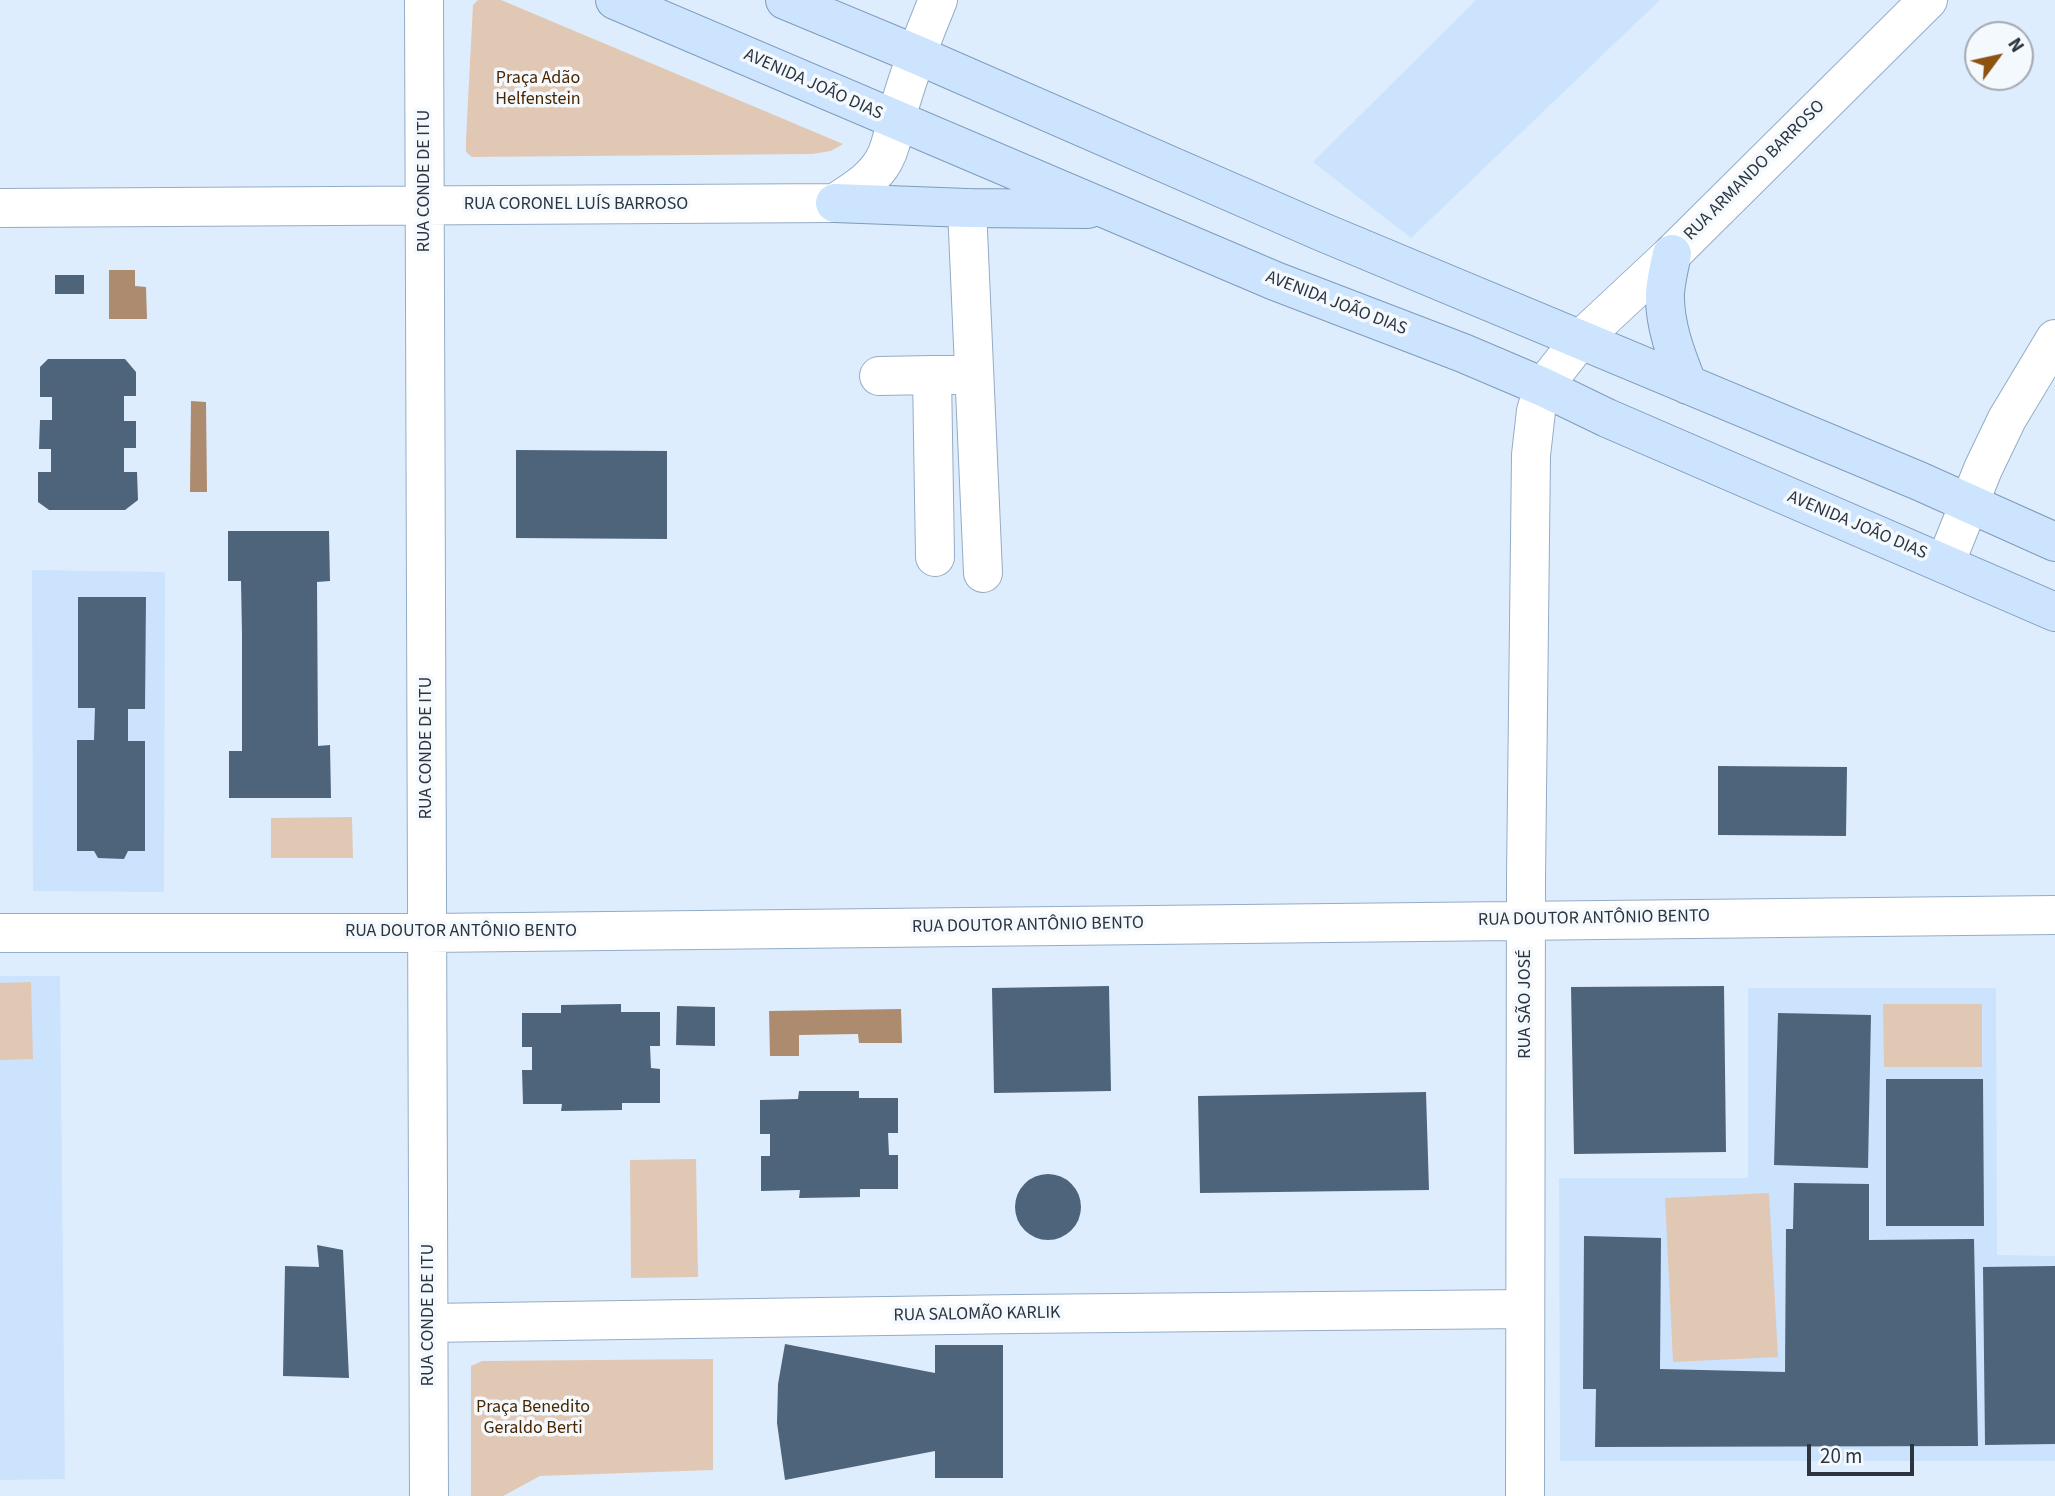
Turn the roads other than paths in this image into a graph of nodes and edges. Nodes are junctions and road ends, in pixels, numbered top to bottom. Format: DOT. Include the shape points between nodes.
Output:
graph roads {
  1 [pos="424,0"];
  2 [pos="615,0"];
  3 [pos="785,0"];
  4 [pos="938,0"];
  5 [pos="1928,0"];
  6 [pos="915,54"];
  7 [pos="895,121"];
  8 [pos="835,203"];
  9 [pos="425,206"];
  10 [pos="0,208"];
  11 [pos="967,208"];
  12 [pos="1107,209"];
  13 [pos="1672,254"];
  14 [pos="2055,339"];
  15 [pos="1580,340"];
  16 [pos="932,375"];
  17 [pos="974,375"];
  18 [pos="879,376"];
  19 [pos="1688,385"];
  20 [pos="1543,387"];
  21 [pos="1969,504"];
  22 [pos="2055,542"];
  23 [pos="936,557"];
  24 [pos="1945,565"];
  25 [pos="983,573"];
  26 [pos="2055,612"];
  27 [pos="2055,915"];
  28 [pos="1526,920"];
  29 [pos="0,933"];
  30 [pos="428,933"];
  31 [pos="1525,1310"];
  32 [pos="429,1323"];
  33 [pos="429,1496"];
  34 [pos="1525,1496"];
  1 -- 9 [label="street, RUA CONDE DE ITU"];
  2 -- 7 [label="main road, AVENIDA JOÃO DIAS"];
  3 -- 6 [label="main road"];
  4 -- 6 [label="street"];
  5 -- 13 [label="street, RUA ARMANDO BARROSO"];
  6 -- 7 [label="street"];
  6 -- 15 [label="main road"];
  7 -- 8 [label="street" via="883,162 859,188"];
  7 -- 12 [label="main road, AVENIDA JOÃO DIAS"];
  8 -- 9 [label="street, RUA CORONEL LUÍS BARROSO"];
  8 -- 11 [label="main road"];
  9 -- 10 [label="street, RUA CORONEL LUÍS BARROSO"];
  9 -- 30 [label="street, RUA CONDE DE ITU"];
  11 -- 12 [label="main road"];
  11 -- 17 [label="street"];
  12 -- 20 [label="main road, AVENIDA JOÃO DIAS"];
  13 -- 15 [label="street, RUA ARMANDO BARROSO"];
  13 -- 19 [label="main road" via="1666,315"];
  14 -- 21 [label="street" via="2007,419"];
  15 -- 19 [label="main road"];
  15 -- 20 [label="street, RUA ARMANDO BARROSO"];
  16 -- 17 [label="street"];
  16 -- 18 [label="street"];
  16 -- 23 [label="street"];
  17 -- 25 [label="street"];
  19 -- 21 [label="main road"];
  20 -- 24 [label="main road, AVENIDA JOÃO DIAS"];
  20 -- 28 [label="street, RUA SÃO JOSÉ" via="1531,454"];
  21 -- 22 [label="main road"];
  21 -- 24 [label="street"];
  24 -- 26 [label="main road, AVENIDA JOÃO DIAS"];
  27 -- 28 [label="street, RUA DOUTOR ANTÔNIO BENTO"];
  28 -- 30 [label="street, RUA DOUTOR ANTÔNIO BENTO"];
  28 -- 31 [label="street, RUA SÃO JOSÉ"];
  29 -- 30 [label="street, RUA DOUTOR ANTÔNIO BENTO"];
  30 -- 32 [label="street, RUA CONDE DE ITU"];
  31 -- 32 [label="street, RUA SALOMÃO KARLIK"];
  31 -- 34 [label="street, RUA SÃO JOSÉ"];
  32 -- 33 [label="street, RUA CONDE DE ITU"];
}
